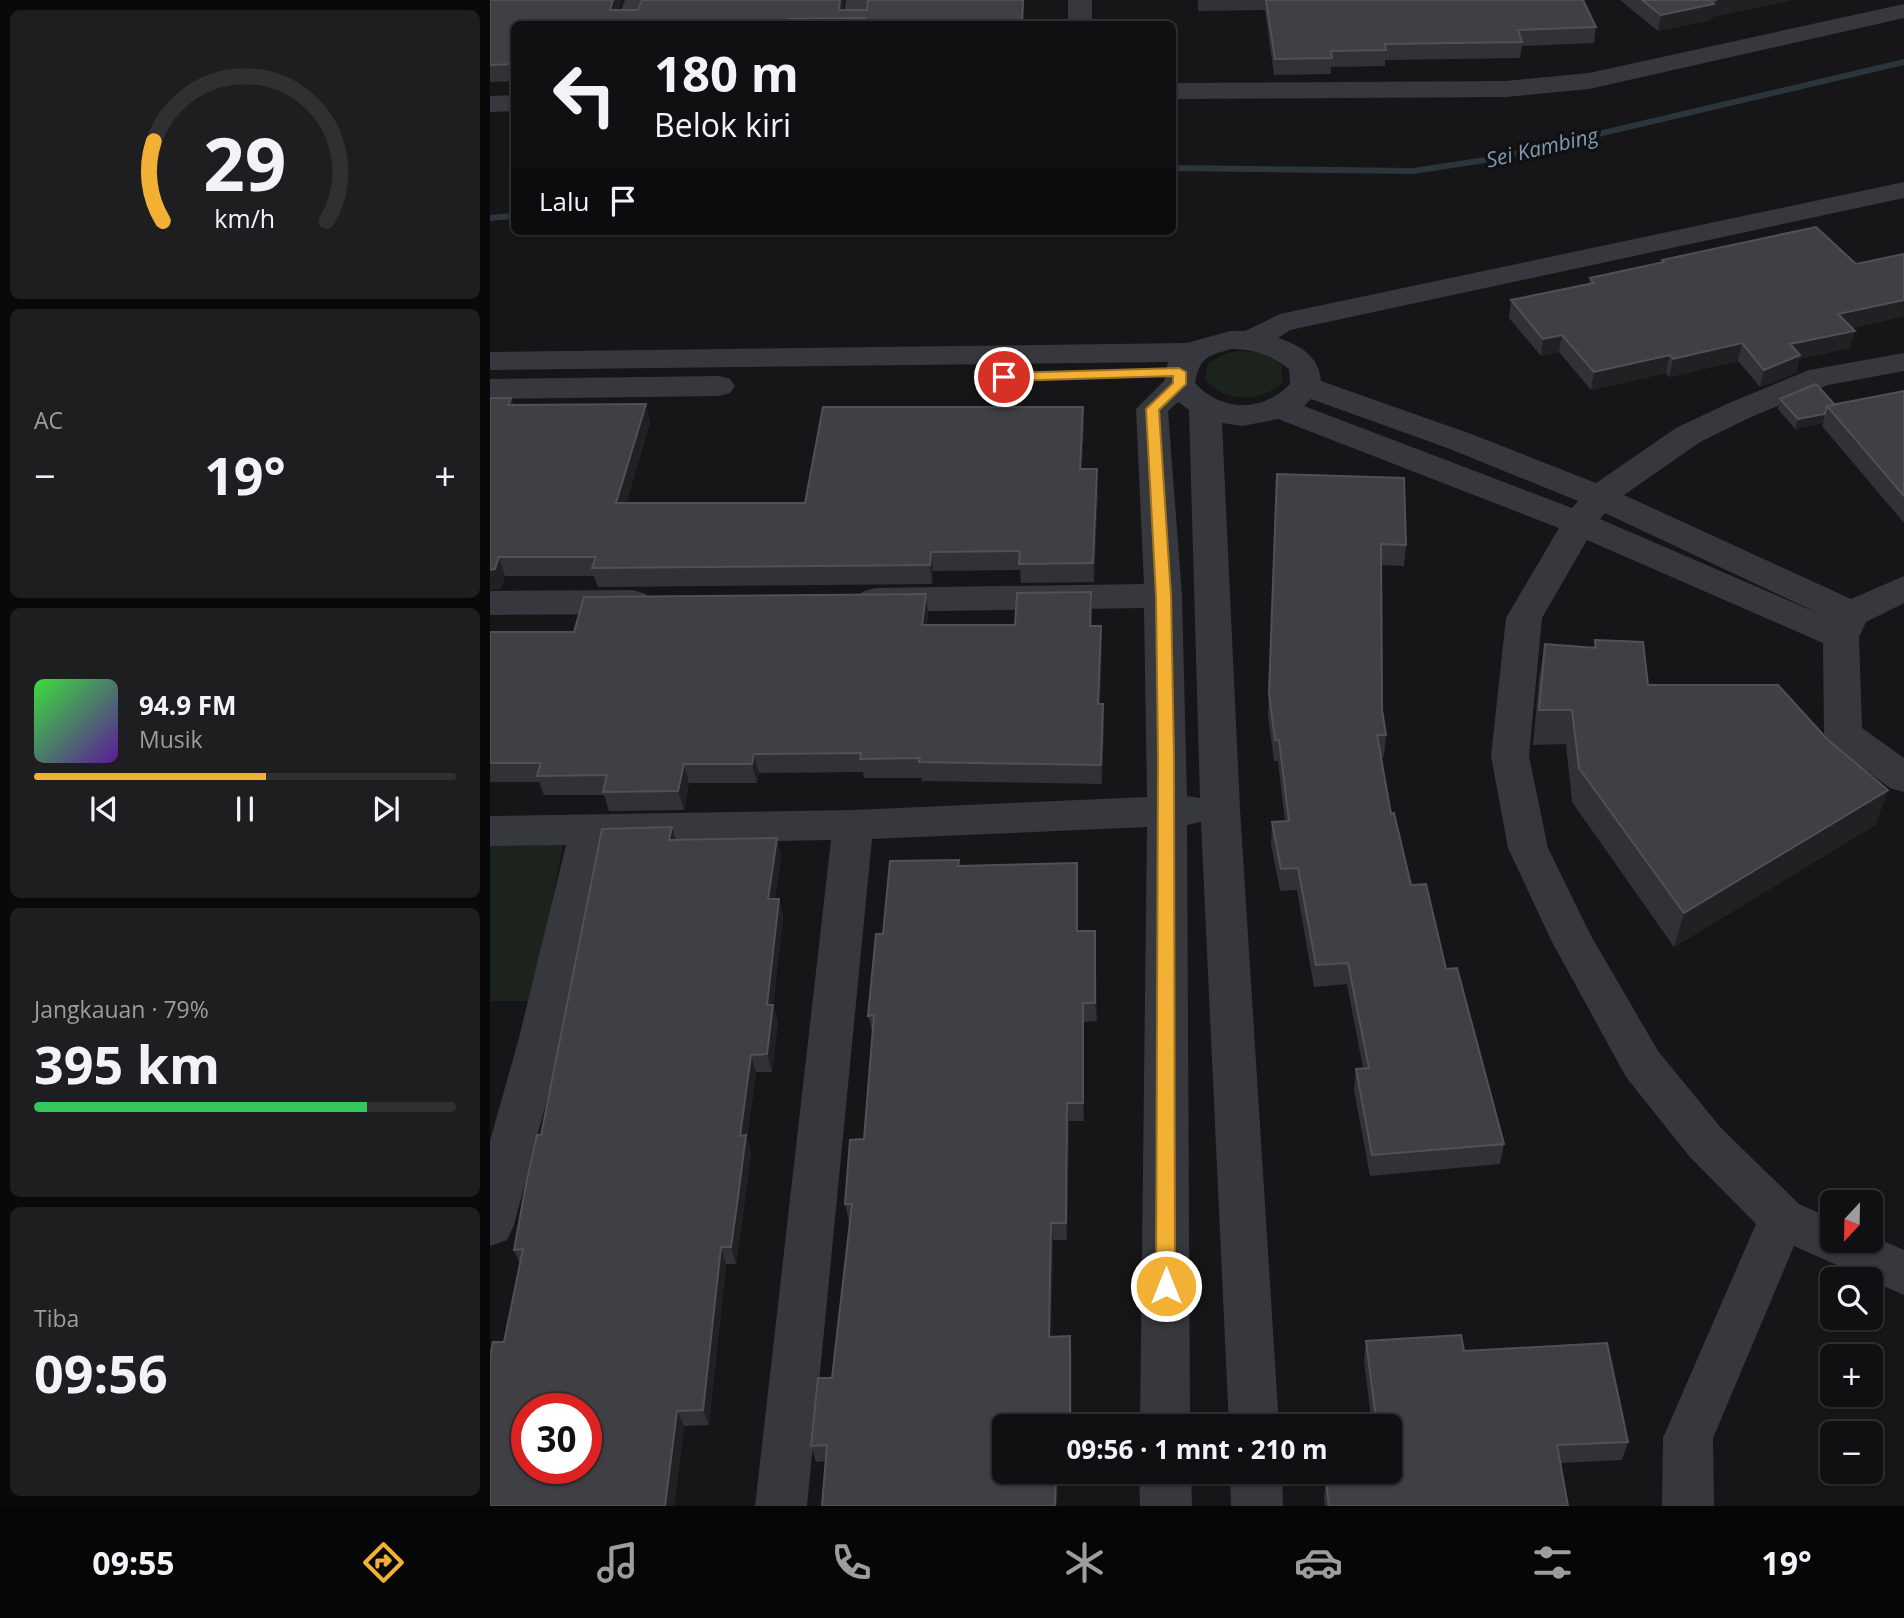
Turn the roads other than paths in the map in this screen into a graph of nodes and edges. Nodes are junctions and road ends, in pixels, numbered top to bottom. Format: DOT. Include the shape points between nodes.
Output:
graph roads {
  1 [pos="637,0"];
  2 [pos="858,0"];
  3 [pos="1080,0"];
  4 [pos="1904,11"];
  5 [pos="629,21"];
  6 [pos="855,21"];
  7 [pos="1080,21"];
  8 [pos="1176,91"];
  9 [pos="511,103"];
  10 [pos="490,104"];
  11 [pos="1904,190"];
  12 [pos="1252,340"];
  13 [pos="490,361"];
  14 [pos="1904,362"];
  15 [pos="1184,369"];
  16 [pos="674,374"];
  17 [pos="1306,386"];
  18 [pos="490,388"];
  19 [pos="1205,408"];
  20 [pos="1280,409"];
  21 [pos="1589,510"];
  22 [pos="1904,588"];
  23 [pos="1164,596"];
  24 [pos="847,600"];
  25 [pos="668,602"];
  26 [pos="490,603"];
  27 [pos="1847,625"];
  28 [pos="1904,778"];
  29 [pos="1220,809"];
  30 [pos="1167,811"];
  31 [pos="853,825"];
  32 [pos="490,831"];
  33 [pos="589,831"];
  34 [pos="1782,1219"];
  35 [pos="490,1225"];
  36 [pos="1904,1273"];
  37 [pos="1165,1414"];
  38 [pos="1253,1414"];
  39 [pos="1165,1484"];
  40 [pos="1256,1484"];
  41 [pos="781,1506"];
  42 [pos="1166,1506"];
  43 [pos="1257,1506"];
  44 [pos="1688,1506"];
  1 -- 5 [label="street"];
  2 -- 6 [label="street"];
  3 -- 7 [label="street"];
  4 -- 8 [label="street" via="1590,81 1506,89"];
  9 -- 10 [label="street"];
  11 -- 12 [label="street" via="1280,323"];
  12 -- 15 [label="street" via="1219,341"];
  12 -- 17 [label="street" via="1284,348 1304,366"];
  13 -- 16 [label="street"];
  14 -- 21 [label="street" via="1820,377 1740,410 1688,435"];
  15 -- 16 [label="street"];
  15 -- 19 [label="street" via="1188,397"];
  15 -- 23 [label="street" via="1153,409"];
  16 -- 18 [label="street"];
  17 -- 20 [label="street" via="1297,399"];
  17 -- 21 [label="street" via="1462,442"];
  19 -- 20 [label="street" via="1243,415"];
  19 -- 29 [label="street"];
  20 -- 21 [label="street"];
  21 -- 27 [label="street"];
  21 -- 34 [label="street" via="1524,618 1510,756 1528,848 1572,940 1642,1064 1705,1142"];
  22 -- 27 [label="street"];
  23 -- 24 [label="street"];
  23 -- 30 [label="street"];
  25 -- 26 [label="street"];
  27 -- 28 [label="street" via="1843,734"];
  29 -- 30 [label="street"];
  29 -- 38 [label="street"];
  30 -- 31 [label="street"];
  30 -- 37 [label="street"];
  31 -- 33 [label="street"];
  31 -- 41 [label="street"];
  32 -- 33 [label="street"];
  33 -- 35 [label="street" via="541,1038"];
  34 -- 36 [label="street"];
  34 -- 44 [label="street" via="1688,1438"];
  39 -- 42 [label="street"];
  40 -- 43 [label="street"];
}
